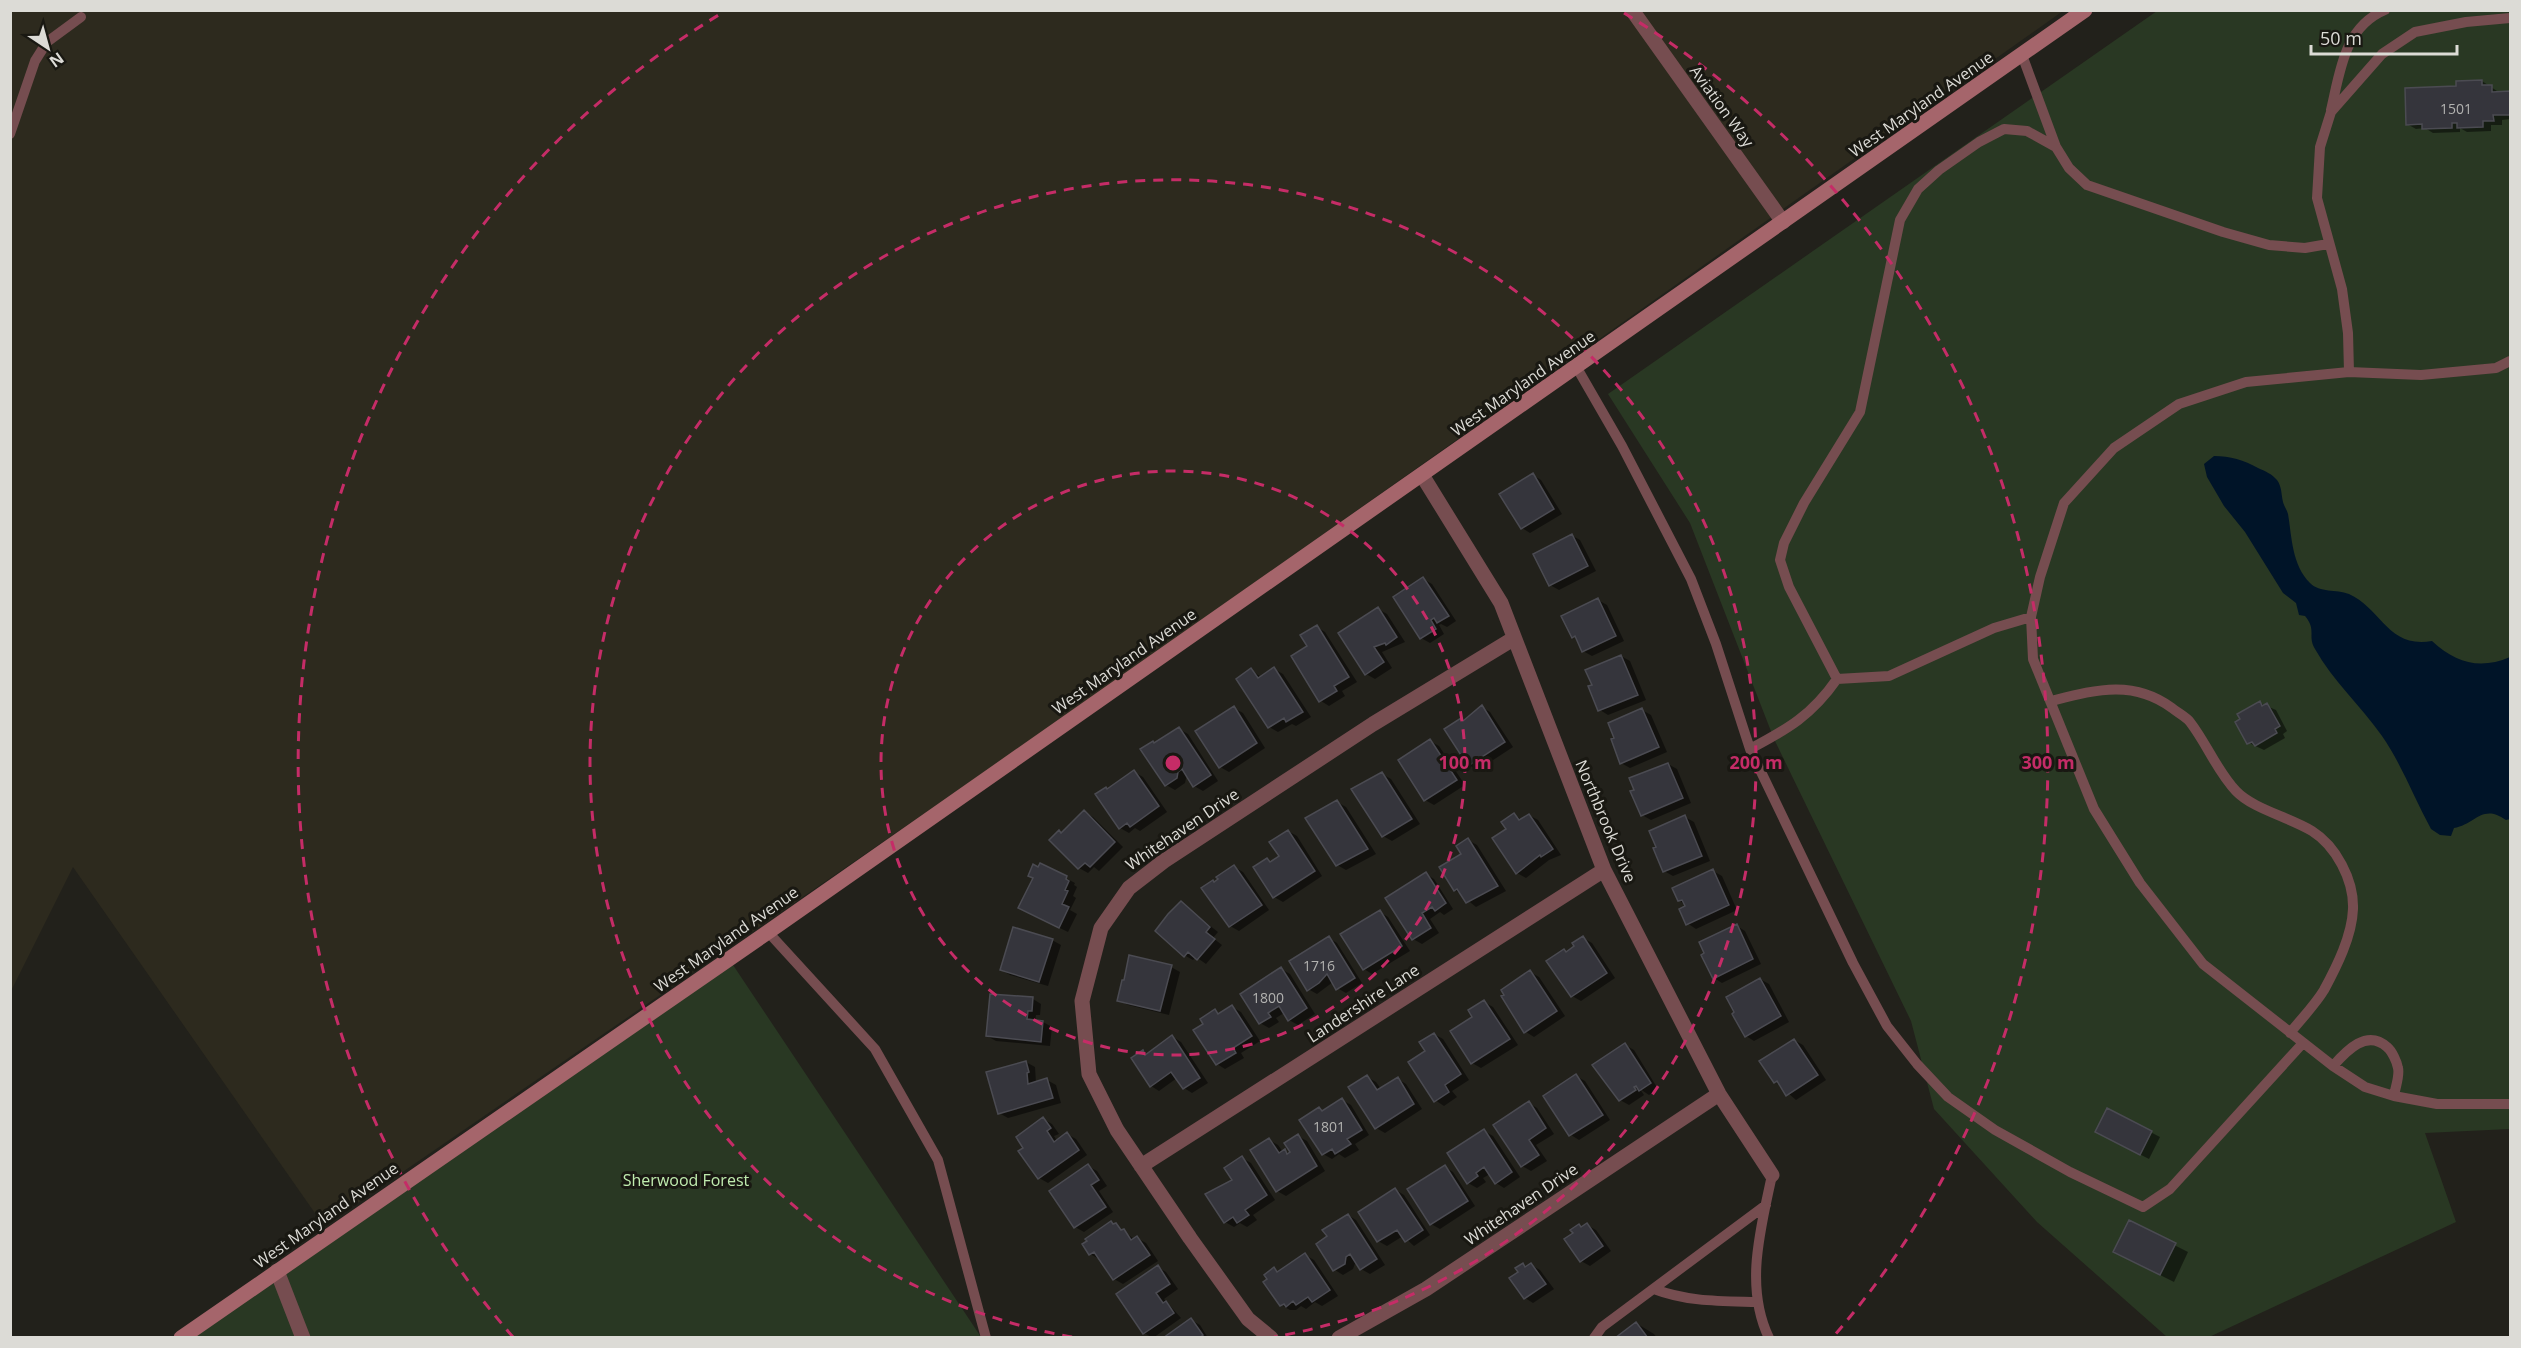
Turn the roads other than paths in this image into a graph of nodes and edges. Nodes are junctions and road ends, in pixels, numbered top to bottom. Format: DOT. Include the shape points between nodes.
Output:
graph roads {
  1 [pos="1632,10"];
  2 [pos="2085,10"];
  3 [pos="2385,10"];
  4 [pos="81,17"];
  5 [pos="2511,18"];
  6 [pos="2022,55"];
  7 [pos="2331,112"];
  8 [pos="10,134"];
  9 [pos="2056,147"];
  10 [pos="1783,222"];
  11 [pos="2328,244"];
  12 [pos="2511,361"];
  13 [pos="1577,368"];
  14 [pos="2349,372"];
  15 [pos="1422,475"];
  16 [pos="2031,617"];
  17 [pos="1513,639"];
  18 [pos="1837,679"];
  19 [pos="2051,701"];
  20 [pos="1750,749"];
  21 [pos="1604,870"];
  22 [pos="768,932"];
  23 [pos="2290,1033"];
  24 [pos="2303,1043"];
  25 [pos="2333,1066"];
  26 [pos="1719,1094"];
  27 [pos="2394,1096"];
  28 [pos="2511,1104"];
  29 [pos="1141,1166"];
  30 [pos="1772,1175"];
  31 [pos="1766,1205"];
  32 [pos="277,1271"];
  33 [pos="1654,1289"];
  34 [pos="1756,1302"];
  35 [pos="181,1338"];
  36 [pos="303,1338"];
  37 [pos="986,1338"];
  38 [pos="1271,1338"];
  39 [pos="1339,1338"];
  40 [pos="1594,1338"];
  41 [pos="1769,1338"];
  1 -- 10 [label="street, Aviation Way"];
  2 -- 6 [label="street, West Maryland Avenue"];
  3 -- 7 [label="lane" via="2372,16 2355,33 2343,56"];
  4 -- 8 [label="lane" via="47,42 35,61"];
  5 -- 7 [label="lane" via="2415,32 2382,54"];
  6 -- 9 [label="lane"];
  6 -- 10 [label="street, West Maryland Avenue"];
  7 -- 11 [label="lane" via="2320,147 2317,198"];
  9 -- 11 [label="lane" via="2069,168 2087,184 2125,199 2269,245 2304,248"];
  9 -- 18 [label="lane" via="2027,131 2004,129 1979,141 1939,170 1918,189 1900,220 1860,412 1804,503 1780,560 1789,588"];
  10 -- 13 [label="street, West Maryland Avenue"];
  11 -- 14 [label="lane" via="2342,289"];
  12 -- 14 [label="lane" via="2496,368 2421,375"];
  13 -- 15 [label="street, West Maryland Avenue"];
  13 -- 20 [label="lane" via="1691,579"];
  14 -- 16 [label="lane" via="2246,382 2179,404 2114,448 2064,503"];
  15 -- 17 [label="street, Northbrook Drive" via="1501,603"];
  15 -- 22 [label="street, West Maryland Avenue"];
  16 -- 18 [label="lane" via="1994,628 1889,676"];
  16 -- 19 [label="lane" via="2033,659"];
  17 -- 21 [label="street, Northbrook Drive"];
  17 -- 29 [label="street, Whitehaven Drive" via="1363,731 1129,888 1101,928 1082,1001 1089,1074 1117,1131"];
  18 -- 20 [label="lane" via="1803,717"];
  19 -- 23 [label="lane" via="2094,808 2140,883 2203,964"];
  19 -- 23 [label="lane" via="2098,689 2130,690 2157,697 2189,721 2236,792 2314,833 2334,853 2347,876 2353,909 2345,946 2323,992"];
  20 -- 24 [label="lane" via="1887,1026 1948,1097 1995,1130 2070,1172 2143,1207 2170,1189"];
  21 -- 26 [label="street, Northbrook Drive"];
  21 -- 29 [label="street, Landershire Lane"];
  22 -- 32 [label="street, West Maryland Avenue"];
  22 -- 37 [label="lane" via="875,1049 928,1141 945,1183"];
  23 -- 24 [label="lane"];
  24 -- 25 [label="lane"];
  25 -- 27 [label="lane" via="2365,1088"];
  25 -- 27 [label="lane" via="2347,1050 2365,1039 2378,1040 2390,1050 2399,1068"];
  26 -- 30 [label="street, Northbrook Drive"];
  26 -- 39 [label="street, Whitehaven Drive" via="1426,1289"];
  27 -- 28 [label="lane" via="2437,1104"];
  29 -- 38 [label="street, Whitehaven Drive" via="1248,1319"];
  30 -- 31 [label="lane"];
  31 -- 33 [label="lane"];
  31 -- 34 [label="lane" via="1758,1245"];
  32 -- 35 [label="street, West Maryland Avenue"];
  32 -- 36 [label="street"];
  33 -- 34 [label="lane" via="1705,1301"];
  33 -- 40 [label="lane" via="1602,1327"];
  34 -- 41 [label="lane"];
}
